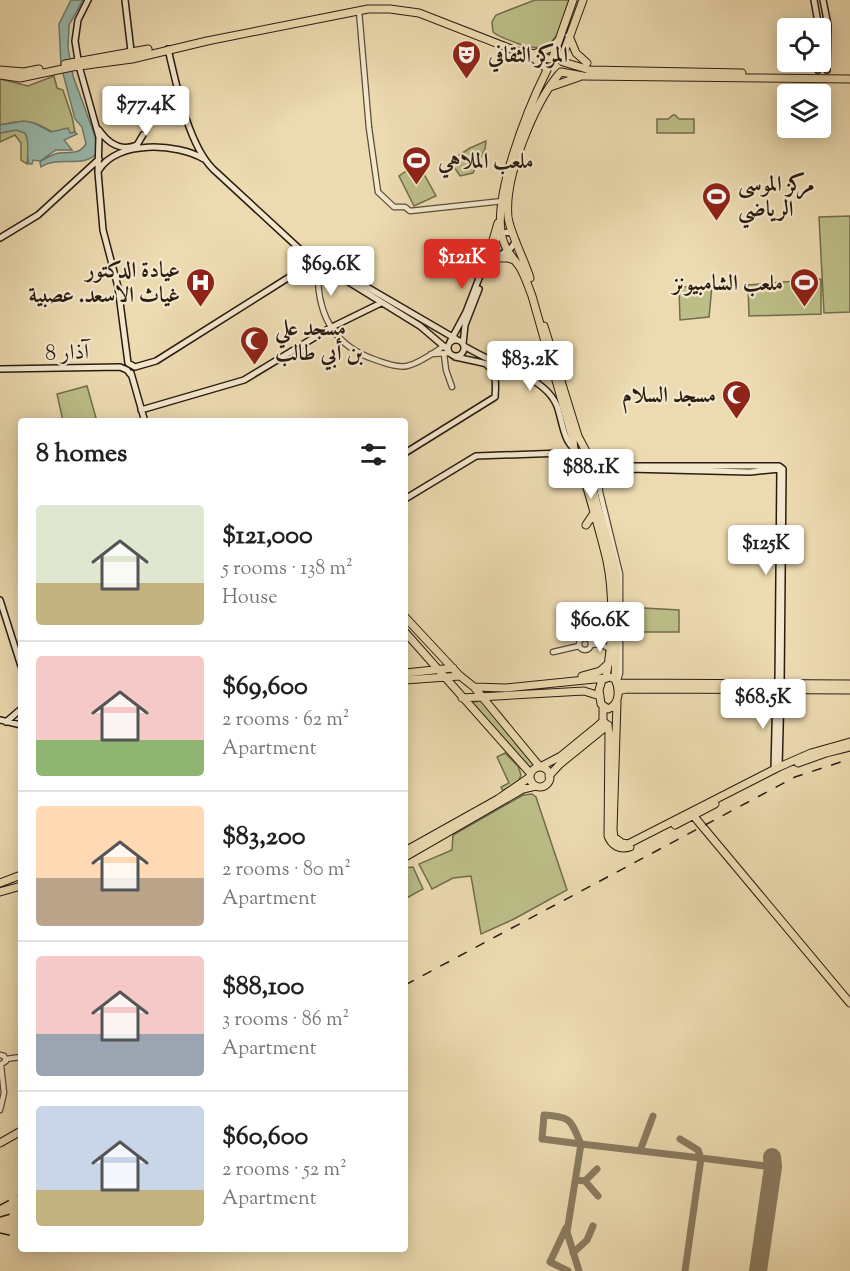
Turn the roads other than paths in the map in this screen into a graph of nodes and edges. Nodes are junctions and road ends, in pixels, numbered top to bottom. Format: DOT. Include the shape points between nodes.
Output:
graph roads {
  1 [pos="88,0"];
  2 [pos="124,0"];
  3 [pos="573,0"];
  4 [pos="583,0"];
  5 [pos="814,0"];
  6 [pos="823,0"];
  7 [pos="359,11"];
  8 [pos="817,18"];
  9 [pos="827,18"];
  10 [pos="565,38"];
  11 [pos="168,49"];
  12 [pos="131,55"];
  13 [pos="532,55"];
  14 [pos="551,58"];
  15 [pos="562,61"];
  16 [pos="586,63"];
  17 [pos="75,64"];
  18 [pos="52,69"];
  19 [pos="546,69"];
  20 [pos="0,70"];
  21 [pos="560,73"];
  22 [pos="0,75"];
  23 [pos="583,76"];
  24 [pos="850,77"];
  25 [pos="541,82"];
  26 [pos="547,88"];
  27 [pos="97,126"];
  28 [pos="143,135"];
  29 [pos="99,159"];
  30 [pos="205,160"];
  31 [pos="98,172"];
  32 [pos="503,201"];
  33 [pos="501,215"];
  34 [pos="501,234"];
  35 [pos="515,237"];
  36 [pos="0,238"];
  37 [pos="491,247"];
  38 [pos="508,250"];
  39 [pos="308,257"];
  40 [pos="496,258"];
  41 [pos="514,260"];
  42 [pos="324,265"];
  43 [pos="304,267"];
  44 [pos="381,303"];
  45 [pos="330,328"];
  46 [pos="452,340"];
  47 [pos="463,345"];
  48 [pos="446,351"];
  49 [pos="431,354"];
  50 [pos="455,357"];
  51 [pos="548,357"];
  52 [pos="127,360"];
  53 [pos="483,362"];
  54 [pos="120,367"];
  55 [pos="135,367"];
  56 [pos="532,368"];
  57 [pos="0,369"];
  58 [pos="506,369"];
  59 [pos="131,375"];
  60 [pos="496,378"];
  61 [pos="533,381"];
  62 [pos="452,387"];
  63 [pos="141,410"];
  64 [pos="144,418"];
  65 [pos="575,448"];
  66 [pos="408,451"];
  67 [pos="589,457"];
  68 [pos="574,461"];
  69 [pos="594,471"];
  70 [pos="581,474"];
  71 [pos="596,487"];
  72 [pos="408,497"];
  73 [pos="594,513"];
  74 [pos="586,525"];
  75 [pos="0,600"];
  76 [pos="408,629"];
  77 [pos="408,629"];
  78 [pos="591,645"];
  79 [pos="579,646"];
  80 [pos="610,649"];
  81 [pos="553,652"];
  82 [pos="453,655"];
  83 [pos="18,657"];
  84 [pos="609,663"];
  85 [pos="451,667"];
  86 [pos="437,669"];
  87 [pos="408,673"];
  88 [pos="460,676"];
  89 [pos="445,678"];
  90 [pos="605,678"];
  91 [pos="408,680"];
  92 [pos="574,681"];
  93 [pos="617,684"];
  94 [pos="850,684"];
  95 [pos="474,687"];
  96 [pos="779,687"];
  97 [pos="850,690"];
  98 [pos="600,696"];
  99 [pos="483,697"];
  100 [pos="462,698"];
  101 [pos="617,702"];
  102 [pos="603,707"];
  103 [pos="18,711"];
  104 [pos="618,713"];
  105 [pos="2,722"];
  106 [pos="605,723"];
  107 [pos="18,725"];
  108 [pos="850,742"];
  109 [pos="850,747"];
  110 [pos="798,761"];
  111 [pos="540,767"];
  112 [pos="776,768"];
  113 [pos="530,775"];
  114 [pos="549,776"];
  115 [pos="536,786"];
  116 [pos="741,789"];
  117 [pos="692,814"];
  118 [pos="408,849"];
  119 [pos="408,855"];
  120 [pos="18,876"];
  121 [pos="0,883"];
  122 [pos="18,887"];
  123 [pos="0,892"];
  124 [pos="849,1001"];
  125 [pos="0,1055"];
  126 [pos="18,1057"];
  127 [pos="6,1059"];
  128 [pos="0,1065"];
  129 [pos="0,1110"];
  130 [pos="18,1135"];
  131 [pos="0,1145"];
  1 -- 17 [label="main road" via="76,30"];
  2 -- 12 [label="main road"];
  3 -- 10 [label="main road"];
  4 -- 10 [label="main road"];
  5 -- 8 [label="main road"];
  6 -- 9 [label="main road"];
  7 -- 11 [label="main road"];
  7 -- 13 [label="main road" via="410,11"];
  7 -- 32 [label="street" via="378,192 394,207 410,211"];
  10 -- 13 [label="main road"];
  10 -- 14 [label="main road"];
  10 -- 15 [label="main road"];
  10 -- 16 [label="main road"];
  11 -- 12 [label="main road"];
  11 -- 30 [label="main road" via="183,108"];
  12 -- 13 [label="main road" via="353,8 393,6 426,12"];
  12 -- 17 [label="main road"];
  13 -- 14 [label="main road"];
  13 -- 19 [label="main road"];
  13 -- 25 [label="main road"];
  14 -- 15 [label="main road"];
  14 -- 19 [label="main road"];
  15 -- 21 [label="main road"];
  15 -- 24 [label="main road" via="590,70"];
  17 -- 18 [label="main road"];
  17 -- 27 [label="main road"];
  18 -- 20 [label="main road"];
  18 -- 22 [label="main road" via="20,78"];
  19 -- 21 [label="main road" via="554,75"];
  19 -- 25 [label="main road"];
  21 -- 23 [label="main road"];
  21 -- 26 [label="main road"];
  23 -- 24 [label="main road"];
  23 -- 26 [label="main road"];
  25 -- 32 [label="main road" via="512,156"];
  26 -- 35 [label="main road" via="534,114 508,207"];
  27 -- 28 [label="main road" via="108,141 123,148 137,145"];
  27 -- 29 [label="main road"];
  29 -- 31 [label="main road"];
  29 -- 36 [label="main road" via="38,215"];
  30 -- 31 [label="main road" via="179,149 148,149 115,154"];
  30 -- 39 [label="main road"];
  31 -- 52 [label="main road" via="103,230 118,287"];
  32 -- 33 [label="main road"];
  33 -- 34 [label="main road"];
  33 -- 37 [label="main road"];
  34 -- 35 [label="main road" via="511,232"];
  34 -- 37 [label="main road"];
  34 -- 38 [label="main road"];
  35 -- 38 [label="main road" via="515,245"];
  35 -- 67 [label="main road" via="581,444"];
  37 -- 46 [label="main road"];
  38 -- 40 [label="main road"];
  38 -- 41 [label="main road"];
  39 -- 42 [label="main road"];
  39 -- 43 [label="main road"];
  40 -- 41 [label="main road"];
  40 -- 47 [label="main road" via="484,273 465,325"];
  41 -- 51 [label="main road" via="525,277"];
  42 -- 43 [label="main road"];
  42 -- 44 [label="main road"];
  42 -- 45 [label="street" via="317,273 320,302"];
  42 -- 46 [label="main road"];
  43 -- 55 [label="main road" via="156,361"];
  44 -- 45 [label="main road"];
  44 -- 48 [label="main road" via="420,326"];
  45 -- 49 [label="street" via="357,352 391,365 407,366"];
  45 -- 63 [label="main road" via="244,380"];
  46 -- 47 [label="main road"];
  46 -- 48 [label="main road"];
  47 -- 50 [label="main road" via="461,354"];
  47 -- 56 [label="main road" via="514,367"];
  48 -- 49 [label="street"];
  48 -- 49 [label="street"];
  48 -- 50 [label="main road"];
  48 -- 62 [label="street" via="446,370"];
  50 -- 53 [label="main road"];
  51 -- 56 [label="main road"];
  51 -- 65 [label="main road"];
  52 -- 54 [label="main road"];
  52 -- 55 [label="main road"];
  53 -- 58 [label="main road"];
  53 -- 60 [label="main road"];
  54 -- 57 [label="main road, 8 آذار"];
  54 -- 59 [label="main road, 8 آذار"];
  55 -- 59 [label="main road"];
  56 -- 61 [label="main road" via="539,375"];
  58 -- 60 [label="main road"];
  58 -- 61 [label="main road"];
  59 -- 63 [label="main road"];
  60 -- 66 [label="main road" via="495,397"];
  61 -- 65 [label="main road" via="554,400 568,442"];
  63 -- 64 [label="main road"];
  65 -- 68 [label="main road"];
  67 -- 68 [label="main road" via="583,455"];
  67 -- 69 [label="main road"];
  67 -- 96 [label="main road" via="613,466 783,469"];
  68 -- 70 [label="main road" via="575,470"];
  68 -- 72 [label="main road" via="563,453 479,455"];
  69 -- 70 [label="main road"];
  69 -- 71 [label="main road"];
  69 -- 96 [label="main road" via="780,469"];
  70 -- 73 [label="main road"];
  71 -- 93 [label="main road" via="615,569"];
  71 -- 93 [label="street" via="620,574"];
  73 -- 74 [label="main road"];
  73 -- 80 [label="main road" via="610,578"];
  75 -- 83 [label="main road"];
  76 -- 85 [label="main road"];
  77 -- 86 [label="main road"];
  78 -- 79 [label="street" via="585,650"];
  78 -- 79 [label="street" via="585,637"];
  78 -- 80 [label="street"];
  79 -- 81 [label="street"];
  80 -- 84 [label="main road"];
  82 -- 85 [label="main road" via="449,659"];
  84 -- 90 [label="main road"];
  84 -- 92 [label="main road"];
  85 -- 86 [label="main road"];
  85 -- 88 [label="main road"];
  86 -- 87 [label="main road"];
  86 -- 89 [label="main road"];
  88 -- 89 [label="main road"];
  88 -- 95 [label="main road"];
  89 -- 91 [label="main road"];
  89 -- 100 [label="main road"];
  90 -- 92 [label="main road"];
  90 -- 93 [label="main road"];
  90 -- 98 [label="main road" via="600,684"];
  92 -- 95 [label="main road"];
  93 -- 96 [label="main road" via="626,689"];
  93 -- 101 [label="main road"];
  94 -- 96 [label="main road"];
  95 -- 99 [label="main road"];
  96 -- 97 [label="main road"];
  96 -- 112 [label="main road"];
  98 -- 99 [label="main road" via="584,691"];
  98 -- 102 [label="main road"];
  99 -- 100 [label="main road"];
  99 -- 111 [label="main road"];
  100 -- 113 [label="main road"];
  101 -- 102 [label="main road" via="612,708"];
  101 -- 104 [label="main road"];
  102 -- 106 [label="main road"];
  103 -- 105 [label="main road"];
  104 -- 106 [label="main road"];
  104 -- 117 [label="main road" via="614,837 628,844"];
  105 -- 107 [label="main road"];
  106 -- 111 [label="main road"];
  106 -- 114 [label="main road"];
  106 -- 117 [label="main road" via="608,836 613,844 628,848"];
  108 -- 110 [label="main road"];
  109 -- 110 [label="main road"];
  110 -- 112 [label="main road"];
  110 -- 116 [label="main road"];
  111 -- 113 [label="main road"];
  111 -- 114 [label="main road"];
  112 -- 116 [label="main road"];
  113 -- 115 [label="main road"];
  113 -- 118 [label="main road" via="498,799"];
  114 -- 115 [label="main road" via="545,785"];
  115 -- 119 [label="main road" via="523,789"];
  116 -- 117 [label="main road"];
  117 -- 124 [label="main road"];
  120 -- 121 [label="main road"];
  122 -- 123 [label="main road"];
  125 -- 127 [label="street"];
  126 -- 127 [label="street"];
  127 -- 128 [label="street"];
  128 -- 129 [label="street" via="4,1093"];
  130 -- 131 [label="main road"];
}
